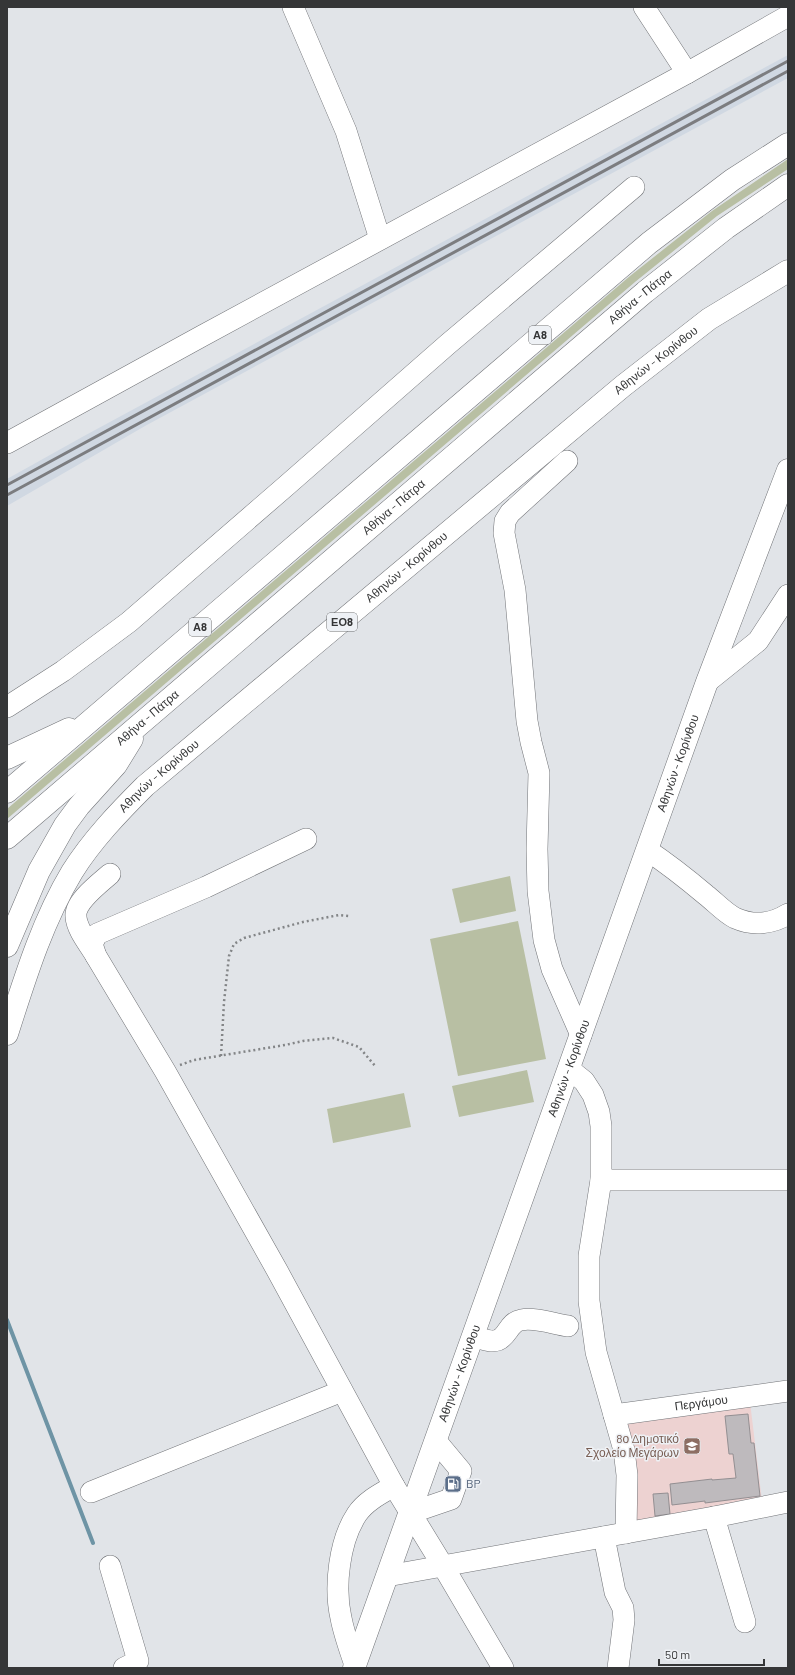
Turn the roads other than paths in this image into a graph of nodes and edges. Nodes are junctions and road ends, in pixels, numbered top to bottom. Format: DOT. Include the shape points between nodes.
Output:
graph roads {
  1 [pos="293,7"];
  2 [pos="644,7"];
  3 [pos="788,16"];
  4 [pos="688,73"];
  5 [pos="788,144"];
  6 [pos="788,185"];
  7 [pos="634,187"];
  8 [pos="380,239"];
  9 [pos="788,271"];
  10 [pos="788,280"];
  11 [pos="766,284"];
  12 [pos="7,443"];
  13 [pos="567,462"];
  14 [pos="788,470"];
  15 [pos="788,595"];
  16 [pos="707,682"];
  17 [pos="7,707"];
  18 [pos="98,714"];
  19 [pos="142,722"];
  20 [pos="7,758"];
  21 [pos="7,792"];
  22 [pos="7,838"];
  23 [pos="306,839"];
  24 [pos="647,850"];
  25 [pos="110,874"];
  26 [pos="788,914"];
  27 [pos="7,946"];
  28 [pos="96,956"];
  29 [pos="7,1034"];
  30 [pos="581,1035"];
  31 [pos="569,1069"];
  32 [pos="601,1180"];
  33 [pos="788,1180"];
  34 [pos="568,1326"];
  35 [pos="473,1337"];
  36 [pos="788,1390"];
  37 [pos="342,1391"];
  38 [pos="614,1415"];
  39 [pos="436,1441"];
  40 [pos="394,1486"];
  41 [pos="91,1492"];
  42 [pos="788,1502"];
  43 [pos="410,1513"];
  44 [pos="714,1517"];
  45 [pos="626,1533"];
  46 [pos="604,1537"];
  47 [pos="110,1566"];
  48 [pos="443,1566"];
  49 [pos="387,1576"];
  50 [pos="745,1622"];
  51 [pos="135,1666"];
  52 [pos="355,1667"];
  53 [pos="503,1668"];
  54 [pos="618,1668"];
  1 -- 8 [label="street" via="346,131"];
  2 -- 4 [label="street"];
  3 -- 4 [label="street"];
  4 -- 8 [label="street"];
  5 -- 18 [label="main road, Α8" via="732,180 637,252"];
  6 -- 19 [label="main road, Αθήνα - Πάτρα" via="726,228 660,279"];
  7 -- 17 [label="street" via="448,344 129,622 63,671"];
  8 -- 12 [label="street"];
  9 -- 11 [label="main road, Αθηνών - Κορίνθου / ΕΟ8"];
  10 -- 11 [label="main road"];
  11 -- 29 [label="main road, Αθηνών - Κορίνθου / ΕΟ8" via="709,319 623,386 145,786 106,827 73,871 45,927"];
  13 -- 30 [label="street" via="510,513 504,533 517,606 527,721 539,773 538,891 544,940 552,970"];
  14 -- 16 [label="main road, Αθηνών - Κορίνθου"];
  15 -- 16 [label="street" via="758,641"];
  16 -- 24 [label="main road, Αθηνών - Κορίνθου"];
  18 -- 20 [label="main road"];
  18 -- 21 [label="main road, Α8"];
  19 -- 22 [label="main road, Αθήνα - Πάτρα"];
  19 -- 27 [label="main road" via="116,766 65,825 40,872"];
  23 -- 28 [label="street" via="206,887 97,934 92,944"];
  24 -- 26 [label="street" via="670,865 734,918 754,924"];
  24 -- 30 [label="main road, Αθηνών - Κορίνθου"];
  25 -- 28 [label="street" via="77,908 76,916"];
  28 -- 37 [label="street" via="165,1071"];
  30 -- 31 [label="main road, Αθηνών - Κορίνθου"];
  31 -- 32 [label="street" via="584,1080 599,1112"];
  31 -- 35 [label="main road, Αθηνών - Κορίνθου"];
  32 -- 33 [label="street"];
  32 -- 38 [label="street" via="589,1256 589,1294 596,1352"];
  34 -- 35 [label="street" via="521,1320 513,1323 498,1340"];
  35 -- 39 [label="main road, Αθηνών - Κορίνθου"];
  36 -- 38 [label="street, Περγάμου"];
  37 -- 40 [label="street"];
  37 -- 41 [label="street"];
  38 -- 45 [label="street" via="624,1450 627,1475"];
  39 -- 43 [label="main road, Αθηνών - Κορίνθου"];
  39 -- 43 [label="street" via="461,1471 451,1499"];
  40 -- 43 [label="street"];
  40 -- 52 [label="street" via="377,1496 358,1514 348,1531 341,1554 338,1583 340,1616"];
  42 -- 44 [label="street"];
  43 -- 48 [label="street"];
  43 -- 49 [label="main road, Αθηνών - Κορίνθου"];
  44 -- 45 [label="street"];
  44 -- 50 [label="street"];
  45 -- 46 [label="street"];
  46 -- 48 [label="street"];
  46 -- 54 [label="street" via="615,1592 623,1608"];
  47 -- 51 [label="street"];
  48 -- 49 [label="street"];
  48 -- 53 [label="street"];
  49 -- 52 [label="main road, Αθηνών - Κορίνθου"];
}
